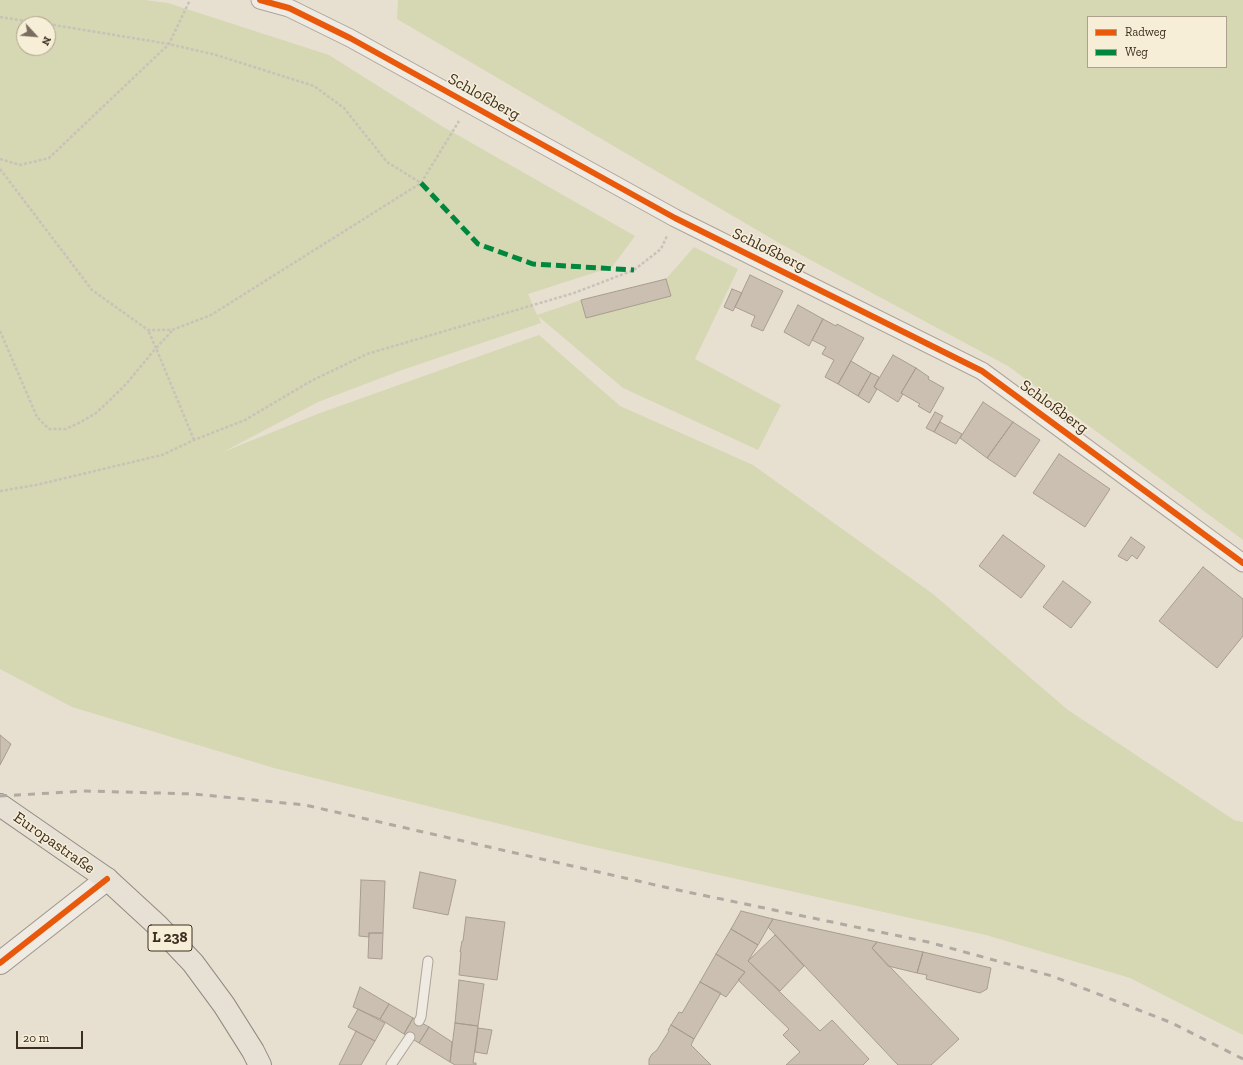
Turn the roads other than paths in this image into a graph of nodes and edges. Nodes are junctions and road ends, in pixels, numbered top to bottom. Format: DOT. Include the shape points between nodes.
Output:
graph roads {
  1 [pos="260,0"];
  2 [pos="1243,563"];
  3 [pos="0,804"];
  4 [pos="107,880"];
  5 [pos="428,960"];
  6 [pos="0,963"];
  7 [pos="419,1021"];
  8 [pos="410,1037"];
  9 [pos="260,1065"];
  10 [pos="391,1065"];
  1 -- 2 [label="street, Schloßberg" via="289,8 329,28 675,218 982,371"];
  3 -- 4 [label="main road, Europastraße / L 238"];
  4 -- 6 [label="street"];
  4 -- 9 [label="main road, Europastraße / L 238" via="157,925 193,963 224,1005"];
  5 -- 7 [label="lane"];
  8 -- 10 [label="lane"];
}
